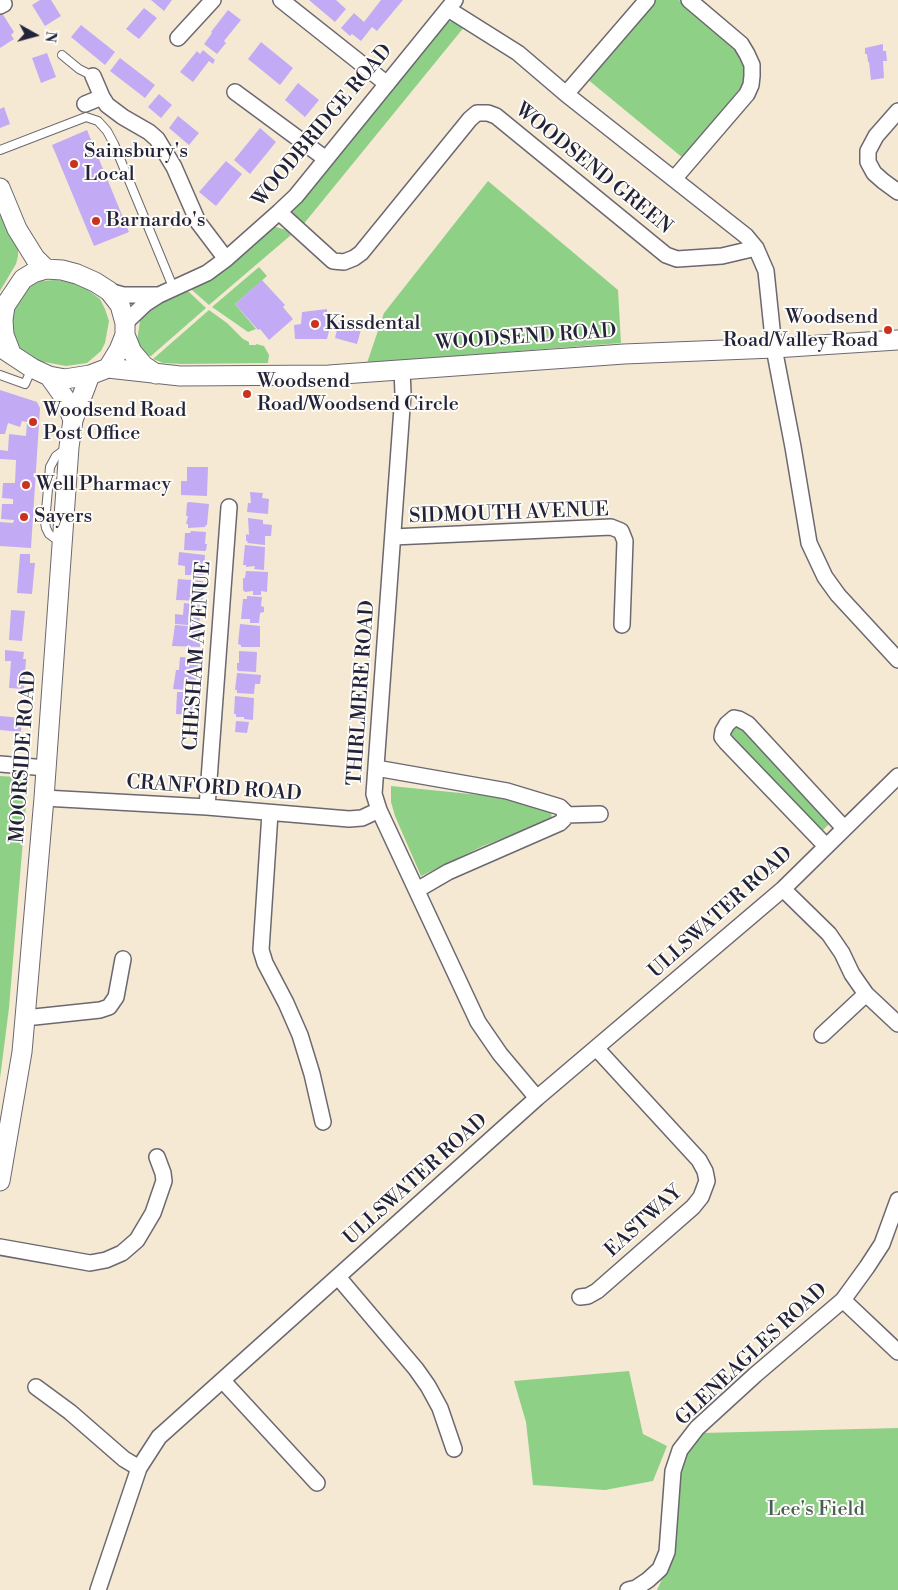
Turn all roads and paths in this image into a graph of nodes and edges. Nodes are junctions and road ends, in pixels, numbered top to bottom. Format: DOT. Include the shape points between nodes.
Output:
graph roads {
  1 [pos="213,0"];
  2 [pos="281,0"];
  3 [pos="647,0"];
  4 [pos="689,0"];
  5 [pos="452,5"];
  6 [pos="178,38"];
  7 [pos="62,55"];
  8 [pos="93,76"];
  9 [pos="387,84"];
  10 [pos="235,92"];
  11 [pos="566,94"];
  12 [pos="102,97"];
  13 [pos="85,104"];
  14 [pos="898,111"];
  15 [pos="0,150"];
  16 [pos="326,159"];
  17 [pos="674,179"];
  18 [pos="0,188"];
  19 [pos="898,192"];
  20 [pos="279,212"];
  21 [pos="25,242"];
  22 [pos="756,248"];
  23 [pos="226,259"];
  24 [pos="46,269"];
  25 [pos="23,279"];
  26 [pos="173,287"];
  27 [pos="109,291"];
  28 [pos="159,295"];
  29 [pos="2,309"];
  30 [pos="125,329"];
  31 [pos="898,340"];
  32 [pos="774,348"];
  33 [pos="6,350"];
  34 [pos="108,368"];
  35 [pos="402,369"];
  36 [pos="41,372"];
  37 [pos="156,374"];
  38 [pos="0,375"];
  39 [pos="90,375"];
  40 [pos="73,420"];
  41 [pos="229,507"];
  42 [pos="393,537"];
  43 [pos="622,625"];
  44 [pos="898,660"];
  45 [pos="0,764"];
  46 [pos="46,768"];
  47 [pos="376,768"];
  48 [pos="898,776"];
  49 [pos="44,798"];
  50 [pos="207,807"];
  51 [pos="379,810"];
  52 [pos="270,813"];
  53 [pos="600,814"];
  54 [pos="565,816"];
  55 [pos="844,828"];
  56 [pos="826,846"];
  57 [pos="783,889"];
  58 [pos="417,890"];
  59 [pos="123,959"];
  60 [pos="866,994"];
  61 [pos="25,1018"];
  62 [pos="898,1024"];
  63 [pos="822,1035"];
  64 [pos="596,1049"];
  65 [pos="537,1098"];
  66 [pos="323,1122"];
  67 [pos="157,1157"];
  68 [pos="0,1181"];
  69 [pos="898,1200"];
  70 [pos="0,1247"];
  71 [pos="338,1277"];
  72 [pos="580,1298"];
  73 [pos="843,1300"];
  74 [pos="898,1352"];
  75 [pos="223,1381"];
  76 [pos="36,1387"];
  77 [pos="454,1449"];
  78 [pos="139,1468"];
  79 [pos="317,1483"];
  80 [pos="98,1590"];
  81 [pos="628,1590"];
  1 -- 6 [label="street"];
  2 -- 9 [label="street"];
  3 -- 11 [label="street"];
  4 -- 17 [label="street" via="741,44 752,65 752,76 747,94"];
  5 -- 9 [label="street, WOODBRIDGE ROAD"];
  5 -- 11 [label="street" via="518,53"];
  7 -- 8 [label="lane"];
  8 -- 12 [label="street"];
  9 -- 16 [label="street, WOODBRIDGE ROAD"];
  10 -- 16 [label="street"];
  11 -- 17 [label="street"];
  12 -- 13 [label="street"];
  12 -- 23 [label="street" via="114,111 157,139 198,222"];
  14 -- 19 [label="street" via="868,150 868,162 874,172"];
  15 -- 26 [label="lane" via="86,117 98,121 114,144"];
  16 -- 20 [label="street, WOODBRIDGE ROAD"];
  17 -- 22 [label="street" via="746,236"];
  18 -- 21 [label="street"];
  20 -- 22 [label="street, WOODSEND GREEN" via="333,261 344,262 354,258 470,119 478,113 488,113 496,116 666,255 676,259 722,256"];
  20 -- 23 [label="street, WOODBRIDGE ROAD"];
  21 -- 24 [label="street"];
  21 -- 25 [label="street" via="27,260"];
  22 -- 32 [label="street" via="766,271"];
  23 -- 26 [label="street, WOODBRIDGE ROAD" via="206,273"];
  24 -- 25 [label="street"];
  24 -- 27 [label="street" via="77,274"];
  25 -- 29 [label="street"];
  26 -- 28 [label="street, WOODBRIDGE ROAD"];
  27 -- 28 [label="street, WOODBRIDGE ROAD" via="123,295"];
  27 -- 30 [label="street" via="120,305"];
  28 -- 30 [label="street, WOODBRIDGE ROAD" via="145,304"];
  29 -- 33 [label="street"];
  30 -- 34 [label="street" via="119,350"];
  30 -- 37 [label="street" via="132,352"];
  31 -- 32 [label="street, WOODSEND ROAD"];
  32 -- 35 [label="street, WOODSEND ROAD"];
  32 -- 44 [label="street" via="808,543 838,595"];
  33 -- 36 [label="street"];
  34 -- 37 [label="street, WOODSEND ROAD"];
  34 -- 39 [label="street"];
  35 -- 37 [label="street, WOODSEND ROAD" via="329,375"];
  35 -- 42 [label="street, THIRLMERE ROAD"];
  36 -- 38 [label="lane" via="25,384"];
  36 -- 39 [label="street" via="65,379"];
  36 -- 40 [label="street, MOORSIDE ROAD" via="64,397"];
  39 -- 40 [label="street, MOORSIDE ROAD"];
  40 -- 46 [label="street, MOORSIDE ROAD"];
  41 -- 50 [label="street, CHESHAM AVENUE"];
  42 -- 43 [label="street, SIDMOUTH AVENUE" via="610,527 621,531 625,541"];
  42 -- 47 [label="street, THIRLMERE ROAD"];
  45 -- 46 [label="street"];
  46 -- 49 [label="street, MOORSIDE ROAD"];
  47 -- 51 [label="street, THIRLMERE ROAD" via="374,794"];
  47 -- 54 [label="street" via="507,791 560,807"];
  48 -- 55 [label="street, ULLSWATER ROAD"];
  49 -- 50 [label="street, CRANFORD ROAD"];
  49 -- 61 [label="street, MOORSIDE ROAD"];
  50 -- 52 [label="street, CRANFORD ROAD"];
  51 -- 52 [label="street, CRANFORD ROAD" via="362,818 349,819"];
  51 -- 58 [label="street, THIRLMERE ROAD"];
  52 -- 66 [label="street" via="261,950 300,1035"];
  53 -- 54 [label="street"];
  54 -- 58 [label="street" via="560,822 448,872"];
  55 -- 56 [label="street, ULLSWATER ROAD"];
  55 -- 56 [label="street, ULLSWATER ROAD" via="748,724 734,718 727,724 722,737 726,742"];
  56 -- 57 [label="street, ULLSWATER ROAD"];
  57 -- 60 [label="street" via="829,934"];
  57 -- 64 [label="street, ULLSWATER ROAD"];
  58 -- 65 [label="street, THIRLMERE ROAD" via="478,1022"];
  59 -- 61 [label="street" via="116,997 109,1007"];
  60 -- 62 [label="street"];
  60 -- 63 [label="street"];
  61 -- 68 [label="street, MOORSIDE ROAD"];
  64 -- 65 [label="street, ULLSWATER ROAD"];
  64 -- 72 [label="street, EASTWAY" via="699,1160 707,1181 693,1207 596,1291"];
  65 -- 71 [label="street, ULLSWATER ROAD"];
  67 -- 70 [label="street" via="164,1181 137,1240 122,1253 90,1263"];
  69 -- 73 [label="street, GLENEAGLES ROAD" via="882,1244"];
  71 -- 75 [label="street, ULLSWATER ROAD"];
  71 -- 77 [label="street" via="428,1386 440,1408"];
  73 -- 74 [label="street"];
  73 -- 81 [label="street, GLENEAGLES ROAD" via="697,1428 680,1450 673,1471 667,1552 660,1569 636,1588"];
  75 -- 78 [label="street, ULLSWATER ROAD" via="160,1437"];
  75 -- 79 [label="street"];
  76 -- 78 [label="street"];
  78 -- 80 [label="street, ULLSWATER ROAD"];
}
